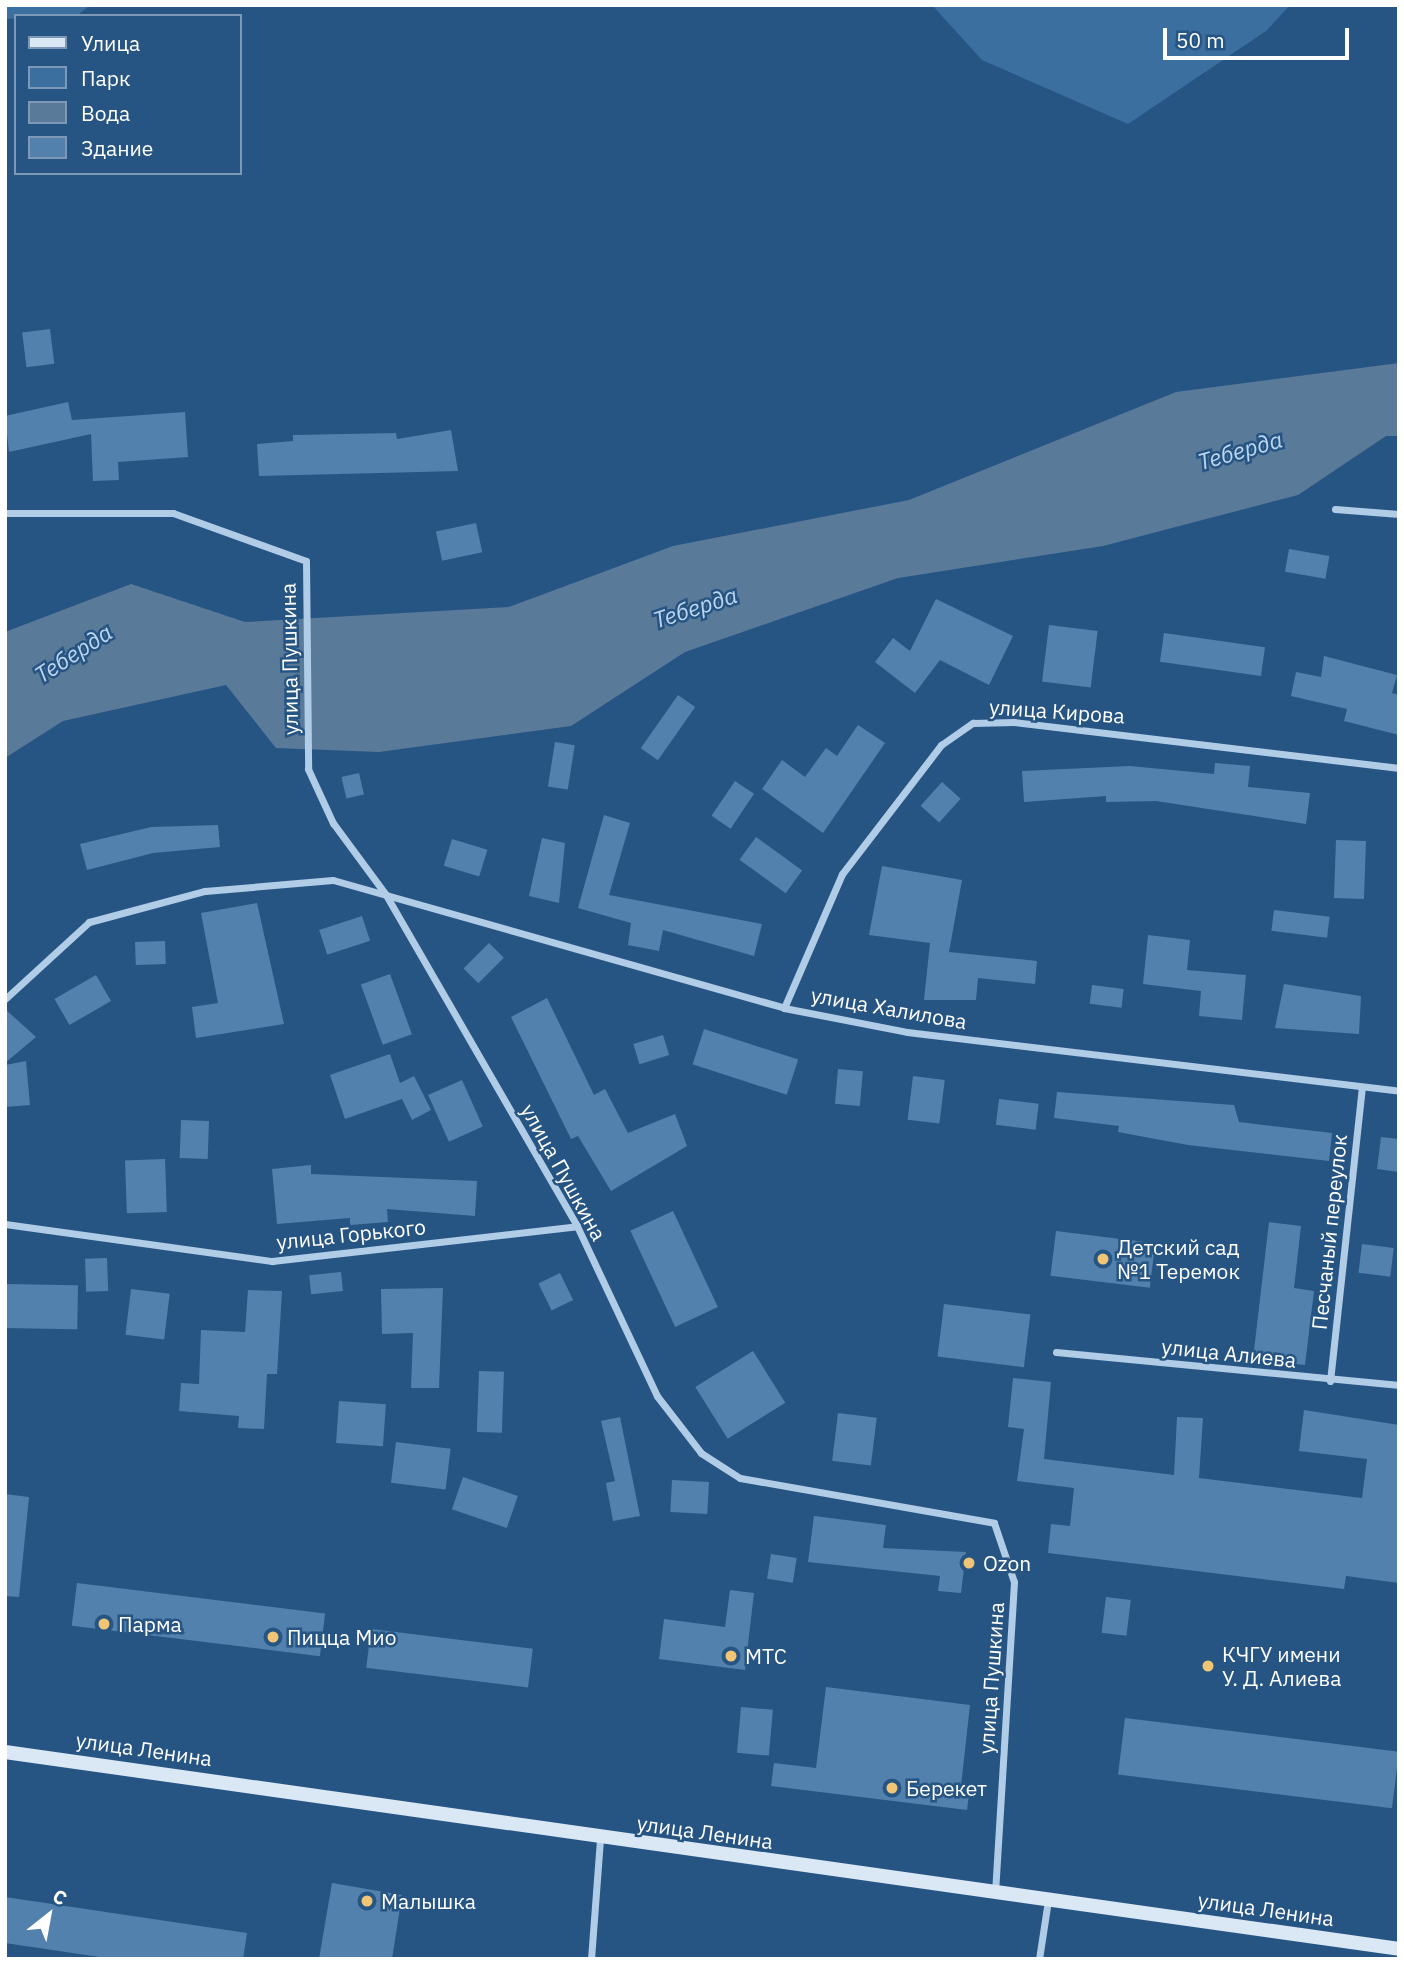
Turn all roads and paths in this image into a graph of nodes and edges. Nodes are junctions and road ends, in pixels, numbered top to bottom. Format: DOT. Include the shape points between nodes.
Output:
graph roads {
  1 [pos="1335,509"];
  2 [pos="5,513"];
  3 [pos="1399,514"];
  4 [pos="1399,768"];
  5 [pos="386,895"];
  6 [pos="5,999"];
  7 [pos="784,1007"];
  8 [pos="1362,1087"];
  9 [pos="1399,1091"];
  10 [pos="5,1224"];
  11 [pos="577,1226"];
  12 [pos="1056,1353"];
  13 [pos="1330,1381"];
  14 [pos="1399,1385"];
  15 [pos="5,1752"];
  16 [pos="600,1838"];
  17 [pos="995,1896"];
  18 [pos="1048,1900"];
  19 [pos="1399,1949"];
  20 [pos="591,1959"];
  21 [pos="1039,1959"];
  1 -- 3 [label="street"];
  2 -- 5 [label="street, улица Пушкина" via="173,513 306,561 308,769 334,823"];
  4 -- 7 [label="street, улица Кирова" via="1014,722 973,723 941,746 842,874"];
  5 -- 6 [label="street, улица Халилова" via="333,880 205,891 89,922"];
  5 -- 7 [label="street, улица Халилова"];
  5 -- 11 [label="street, улица Пушкина"];
  7 -- 8 [label="street, улица Халилова" via="907,1032"];
  8 -- 9 [label="street, улица Халилова"];
  8 -- 13 [label="street, Песчаный переулок"];
  10 -- 11 [label="street, улица Горького" via="272,1261"];
  11 -- 17 [label="street, улица Пушкина" via="657,1396 701,1453 740,1478 995,1523 1014,1582"];
  12 -- 13 [label="street, улица Алиева"];
  13 -- 14 [label="street, улица Алиева"];
  15 -- 16 [label="main road, улица Ленина"];
  16 -- 17 [label="main road, улица Ленина"];
  16 -- 20 [label="street"];
  17 -- 18 [label="main road, улица Ленина"];
  18 -- 19 [label="main road, улица Ленина"];
  18 -- 21 [label="street"];
}
